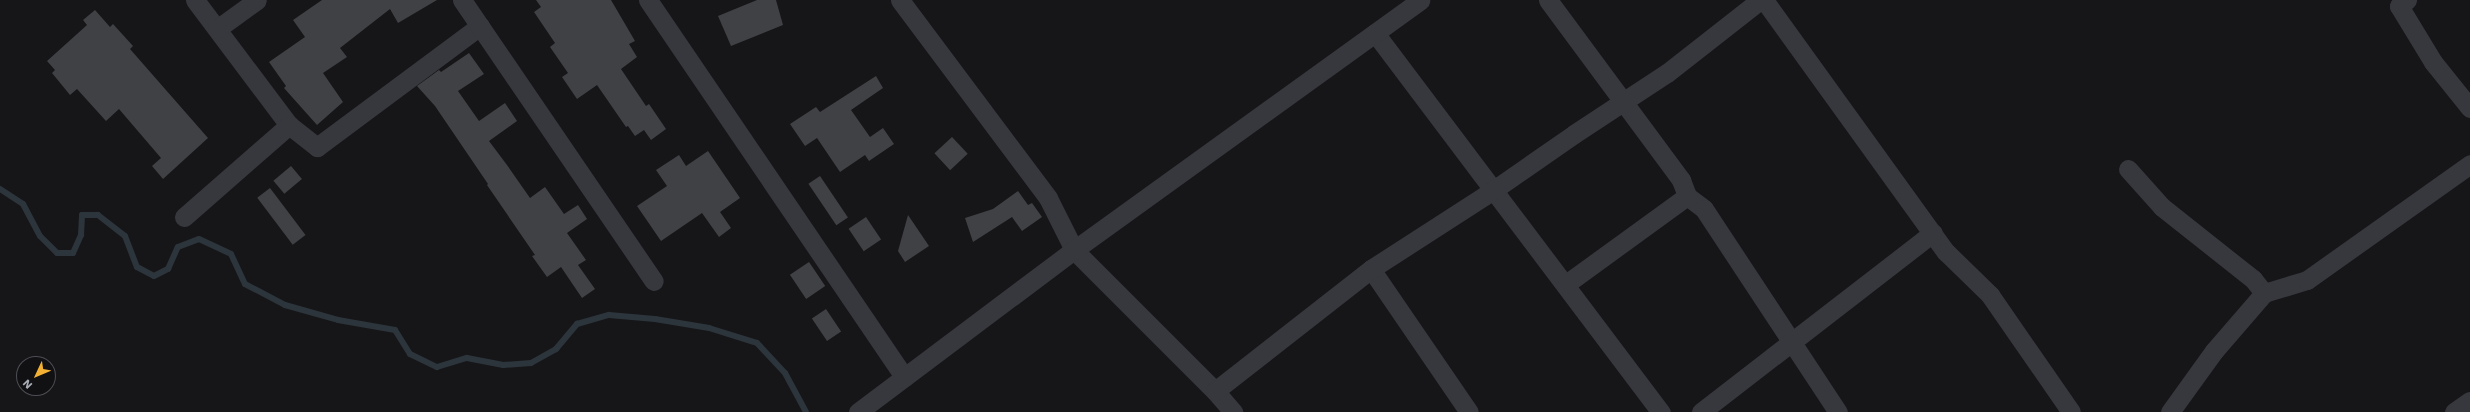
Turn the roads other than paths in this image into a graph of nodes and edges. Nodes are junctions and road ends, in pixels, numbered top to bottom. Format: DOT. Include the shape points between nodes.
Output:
graph roads {
  1 [pos="195,0"];
  2 [pos="257,0"];
  3 [pos="462,0"];
  4 [pos="648,0"];
  5 [pos="900,0"];
  6 [pos="1420,0"];
  7 [pos="1548,0"];
  8 [pos="1760,0"];
  9 [pos="1764,0"];
  10 [pos="2407,0"];
  11 [pos="480,26"];
  12 [pos="217,29"];
  13 [pos="1375,32"];
  14 [pos="1626,102"];
  15 [pos="2470,108"];
  16 [pos="289,125"];
  17 [pos="2470,164"];
  18 [pos="2128,169"];
  19 [pos="1495,190"];
  20 [pos="1687,196"];
  21 [pos="184,217"];
  22 [pos="1933,233"];
  23 [pos="1074,250"];
  24 [pos="1372,269"];
  25 [pos="654,282"];
  26 [pos="1566,284"];
  27 [pos="2264,293"];
  28 [pos="1793,341"];
  29 [pos="904,377"];
  30 [pos="1215,391"];
  31 [pos="2470,401"];
  32 [pos="858,412"];
  33 [pos="1233,412"];
  34 [pos="1469,412"];
  35 [pos="1661,412"];
  36 [pos="1701,412"];
  37 [pos="1838,412"];
  38 [pos="2071,412"];
  39 [pos="2170,412"];
  40 [pos="2454,412"];
  1 -- 12 [label="street"];
  2 -- 12 [label="street"];
  3 -- 11 [label="street"];
  4 -- 29 [label="street"];
  5 -- 23 [label="street" via="1048,198"];
  6 -- 13 [label="street"];
  7 -- 14 [label="street"];
  8 -- 14 [label="street" via="1667,74"];
  9 -- 22 [label="street"];
  10 -- 15 [label="street" via="2399,6 2433,62"];
  11 -- 16 [label="street" via="317,147"];
  11 -- 25 [label="street"];
  12 -- 16 [label="street"];
  13 -- 19 [label="street"];
  13 -- 23 [label="street"];
  14 -- 19 [label="street" via="1574,134"];
  14 -- 20 [label="street" via="1681,180"];
  16 -- 21 [label="street"];
  17 -- 27 [label="street" via="2308,280"];
  18 -- 27 [label="street" via="2162,207 2253,279"];
  19 -- 24 [label="street"];
  19 -- 26 [label="street"];
  20 -- 26 [label="street"];
  20 -- 28 [label="street" via="1704,209"];
  22 -- 28 [label="street"];
  22 -- 38 [label="street" via="1946,252 1990,295"];
  23 -- 29 [label="street"];
  23 -- 30 [label="street"];
  24 -- 30 [label="street"];
  24 -- 34 [label="street"];
  26 -- 35 [label="street"];
  27 -- 39 [label="street" via="2214,351"];
  28 -- 36 [label="street"];
  28 -- 37 [label="street"];
  29 -- 32 [label="street"];
  30 -- 33 [label="street"];
  31 -- 40 [label="street"];
}
